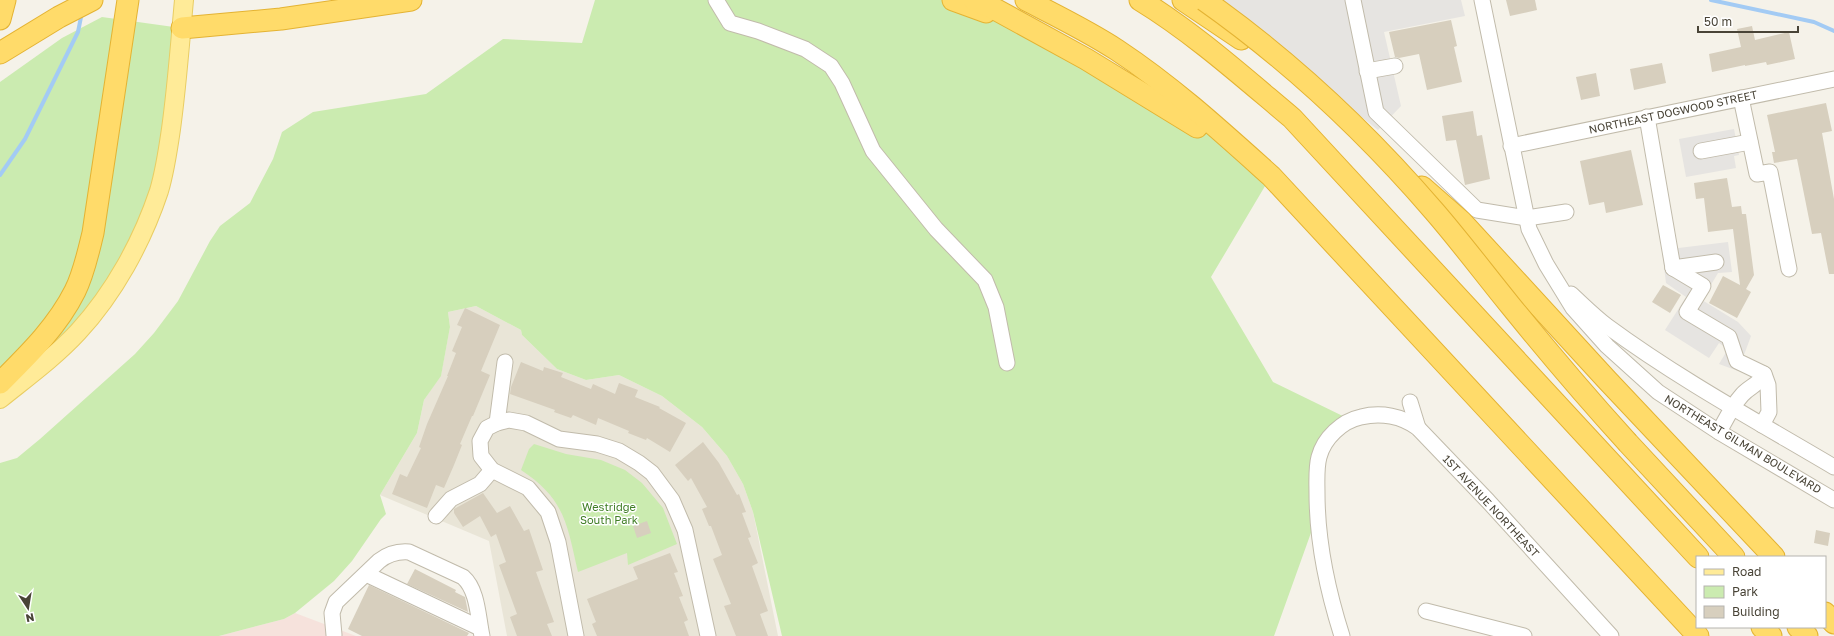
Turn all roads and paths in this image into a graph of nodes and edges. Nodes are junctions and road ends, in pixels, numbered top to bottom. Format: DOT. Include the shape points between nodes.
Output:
graph roads {
  1 [pos="5,0"];
  2 [pos="92,0"];
  3 [pos="128,0"];
  4 [pos="184,0"];
  5 [pos="338,0"];
  6 [pos="411,0"];
  7 [pos="716,0"];
  8 [pos="953,0"];
  9 [pos="974,0"];
  10 [pos="1026,0"];
  11 [pos="1140,0"];
  12 [pos="1183,0"];
  13 [pos="1204,0"];
  14 [pos="1353,0"];
  15 [pos="1482,0"];
  16 [pos="0,19"];
  17 [pos="216,26"];
  18 [pos="182,28"];
  19 [pos="1030,29"];
  20 [pos="0,53"];
  21 [pos="1395,66"];
  22 [pos="1367,71"];
  23 [pos="1834,79"];
  24 [pos="1741,98"];
  25 [pos="1647,117"];
  26 [pos="1750,142"];
  27 [pos="1511,146"];
  28 [pos="1701,151"];
  29 [pos="1271,176"];
  30 [pos="1566,212"];
  31 [pos="1527,218"];
  32 [pos="1716,262"];
  33 [pos="1673,268"];
  34 [pos="1789,269"];
  35 [pos="1557,282"];
  36 [pos="505,362"];
  37 [pos="1007,363"];
  38 [pos="1764,374"];
  39 [pos="0,383"];
  40 [pos="0,399"];
  41 [pos="1410,402"];
  42 [pos="1732,408"];
  43 [pos="497,423"];
  44 [pos="1762,425"];
  45 [pos="1418,428"];
  46 [pos="1719,432"];
  47 [pos="1834,467"];
  48 [pos="492,470"];
  49 [pos="1834,500"];
  50 [pos="436,516"];
  51 [pos="1697,556"];
  52 [pos="1733,556"];
  53 [pos="1773,556"];
  54 [pos="366,574"];
  55 [pos="1426,611"];
  56 [pos="1826,614"];
  57 [pos="1834,623"];
  58 [pos="1763,628"];
  59 [pos="1799,628"];
  60 [pos="481,632"];
  61 [pos="334,636"];
  62 [pos="576,636"];
  63 [pos="708,636"];
  64 [pos="1342,636"];
  65 [pos="1524,636"];
  66 [pos="1611,636"];
  67 [pos="1698,636"];
  68 [pos="1771,636"];
  69 [pos="1807,636"];
  1 -- 16 [label="highway"];
  2 -- 20 [label="highway"];
  3 -- 39 [label="highway" via="93,234 84,268 68,304 50,330"];
  4 -- 18 [label="main road"];
  5 -- 17 [label="highway" via="274,10"];
  6 -- 17 [label="highway"];
  7 -- 37 [label="street" via="730,23 805,49 831,66 842,83 873,151 936,229 985,280 996,307"];
  8 -- 19 [label="highway"];
  9 -- 19 [label="highway"];
  10 -- 29 [label="highway" via="1077,26 1128,58 1206,119"];
  11 -- 51 [label="highway" via="1163,14 1230,66 1292,118"];
  12 -- 53 [label="highway" via="1230,31 1321,100 1462,222 1606,380"];
  13 -- 52 [label="highway, bridge" via="1265,46 1304,80 1404,178 1567,374"];
  14 -- 22 [label="street"];
  15 -- 27 [label="street, NORTHEAST GILMAN BOULEVARD"];
  17 -- 18 [label="highway"];
  18 -- 40 [label="main road" via="167,157 159,190 139,239 102,301 78,332 51,358"];
  19 -- 29 [label="highway" via="1175,112"];
  21 -- 22 [label="street"];
  22 -- 31 [label="street" via="1376,112 1477,210"];
  23 -- 24 [label="street, NORTHEAST DOGWOOD STREET"];
  24 -- 25 [label="street, NORTHEAST DOGWOOD STREET"];
  24 -- 26 [label="street"];
  25 -- 27 [label="street, NORTHEAST DOGWOOD STREET"];
  25 -- 33 [label="street"];
  26 -- 28 [label="street"];
  26 -- 34 [label="street" via="1757,174 1770,172"];
  27 -- 31 [label="street, NORTHEAST GILMAN BOULEVARD"];
  29 -- 67 [label="highway"];
  30 -- 31 [label="street"];
  31 -- 35 [label="street, NORTHEAST GILMAN BOULEVARD" via="1538,250"];
  32 -- 33 [label="street"];
  33 -- 38 [label="street" via="1704,286 1687,312 1729,336 1737,361"];
  35 -- 42 [label="street, NORTHEAST GILMAN BOULEVARD" via="1606,326"];
  35 -- 46 [label="street, NORTHEAST GILMAN BOULEVARD" via="1582,320 1626,364 1658,392"];
  36 -- 43 [label="street"];
  38 -- 42 [label="street" via="1762,380 1748,388"];
  38 -- 44 [label="street" via="1768,385 1769,412"];
  41 -- 45 [label="street"];
  42 -- 44 [label="street, NORTHEAST GILMAN BOULEVARD"];
  42 -- 46 [label="street"];
  43 -- 48 [label="street" via="487,428 480,441 482,456"];
  43 -- 63 [label="street" via="509,420 526,423 559,438 596,444 619,452 652,473 672,500 685,530"];
  44 -- 47 [label="street, NORTHEAST GILMAN BOULEVARD"];
  45 -- 64 [label="street, 1ST AVENUE NORTHEAST" via="1408,420 1396,416 1362,416 1335,430 1324,444 1319,457 1317,516 1322,561"];
  45 -- 66 [label="street, 1ST AVENUE NORTHEAST"];
  46 -- 49 [label="street, NORTHEAST GILMAN BOULEVARD"];
  48 -- 50 [label="street" via="480,484 451,499"];
  48 -- 62 [label="street" via="528,488 548,512 558,542"];
  54 -- 60 [label="street"];
  54 -- 60 [label="street" via="386,556 401,551 409,552 463,577 472,587"];
  54 -- 61 [label="street" via="336,602 332,613"];
  55 -- 65 [label="street"];
  56 -- 57 [label="highway"];
  58 -- 68 [label="highway"];
  59 -- 69 [label="highway"];
}
